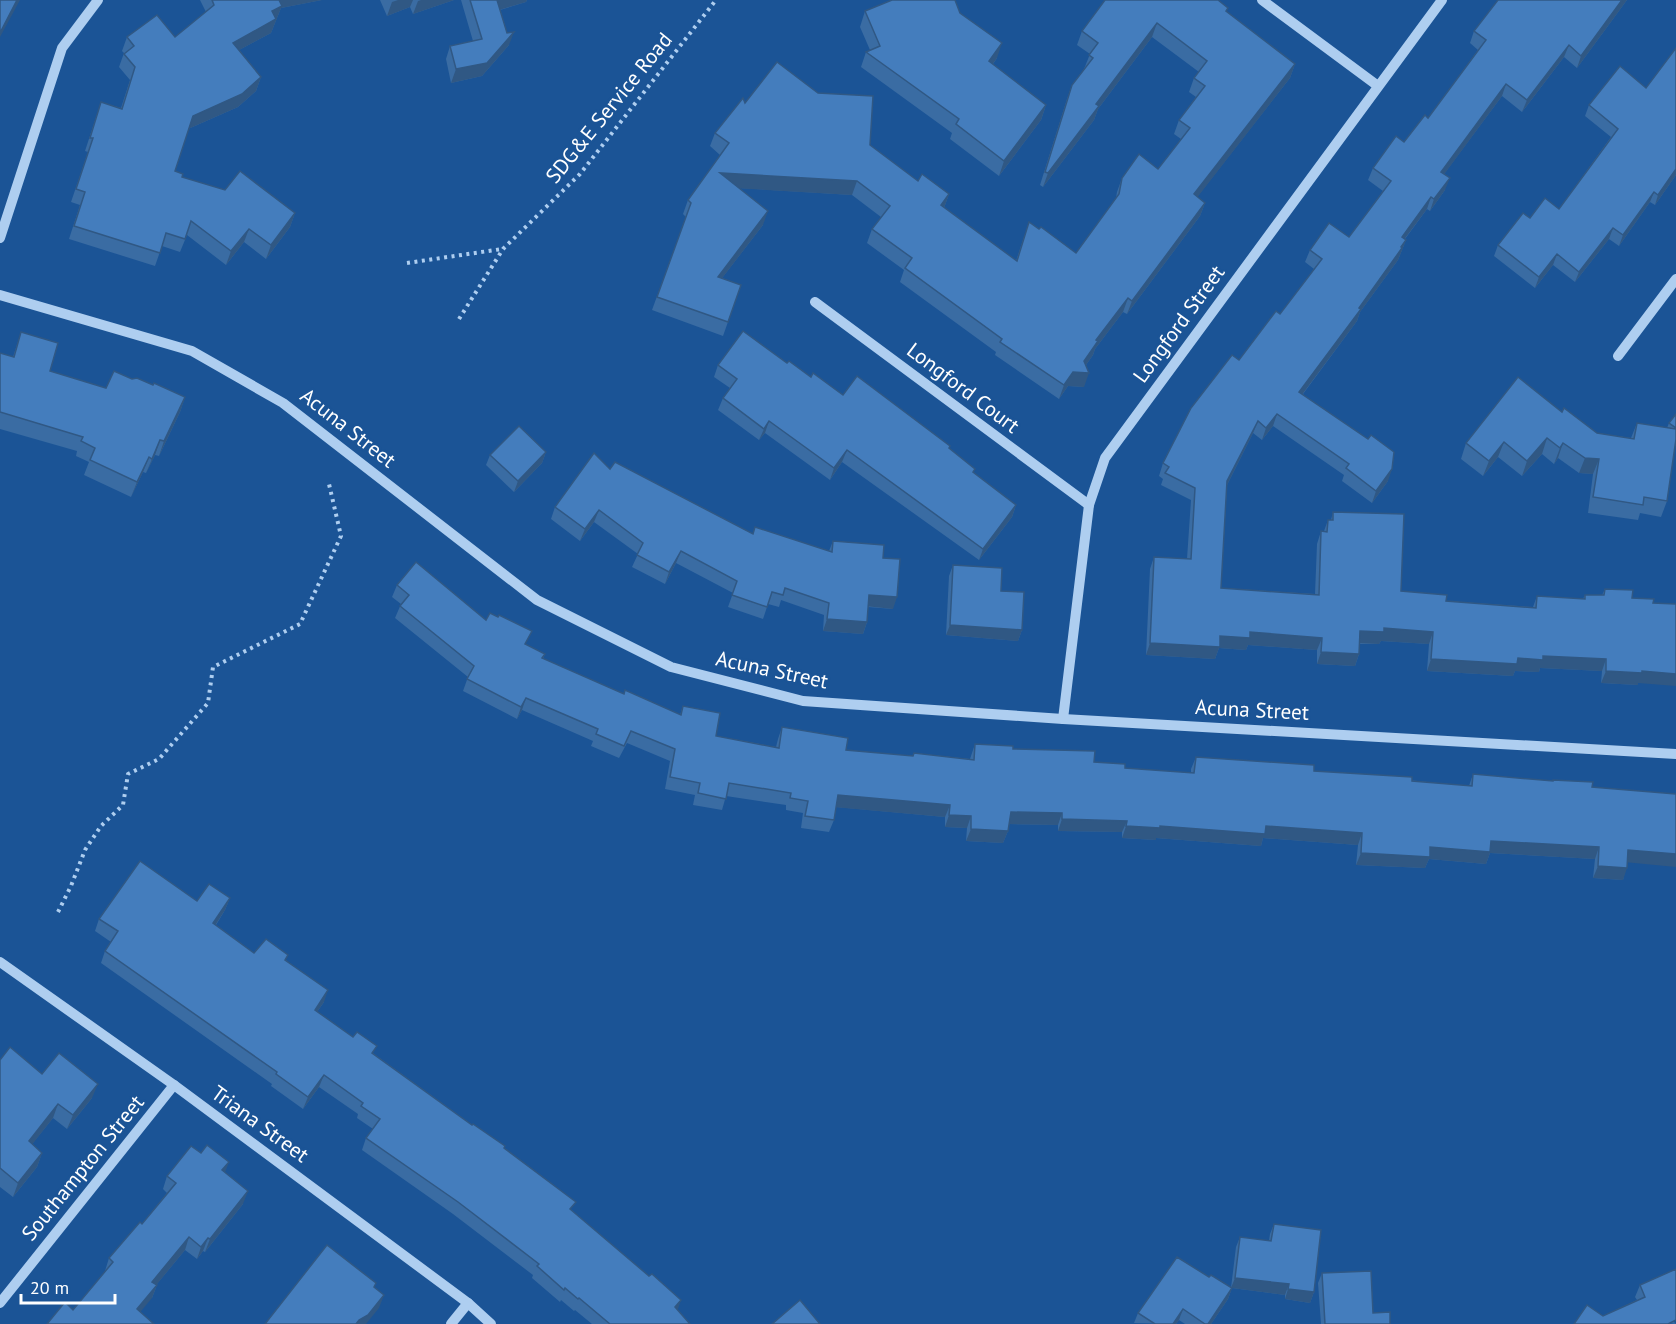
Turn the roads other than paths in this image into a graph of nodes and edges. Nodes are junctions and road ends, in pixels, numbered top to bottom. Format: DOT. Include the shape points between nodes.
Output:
graph roads {
  1 [pos="98,0"];
  2 [pos="1262,0"];
  3 [pos="1442,0"];
  4 [pos="1378,86"];
  5 [pos="0,238"];
  6 [pos="1676,279"];
  7 [pos="0,295"];
  8 [pos="815,302"];
  9 [pos="1618,356"];
  10 [pos="1089,505"];
  11 [pos="1063,719"];
  12 [pos="1676,754"];
  13 [pos="0,962"];
  14 [pos="174,1085"];
  15 [pos="0,1303"];
  16 [pos="468,1303"];
  17 [pos="451,1324"];
  18 [pos="491,1324"];
  1 -- 5 [label="street" via="62,48"];
  2 -- 4 [label="street"];
  3 -- 4 [label="street, Longford Street"];
  4 -- 10 [label="street, Longford Street" via="1105,458"];
  6 -- 9 [label="street"];
  7 -- 11 [label="street, Acuna Street" via="192,351 283,402 537,600 671,667 803,701"];
  8 -- 10 [label="street, Longford Court"];
  10 -- 11 [label="street, Longford Street"];
  11 -- 12 [label="street, Acuna Street"];
  13 -- 14 [label="street, Triana Street"];
  14 -- 15 [label="street, Southampton Street"];
  14 -- 16 [label="street, Triana Street"];
  16 -- 17 [label="street"];
  16 -- 18 [label="street, Triana Street"];
}
